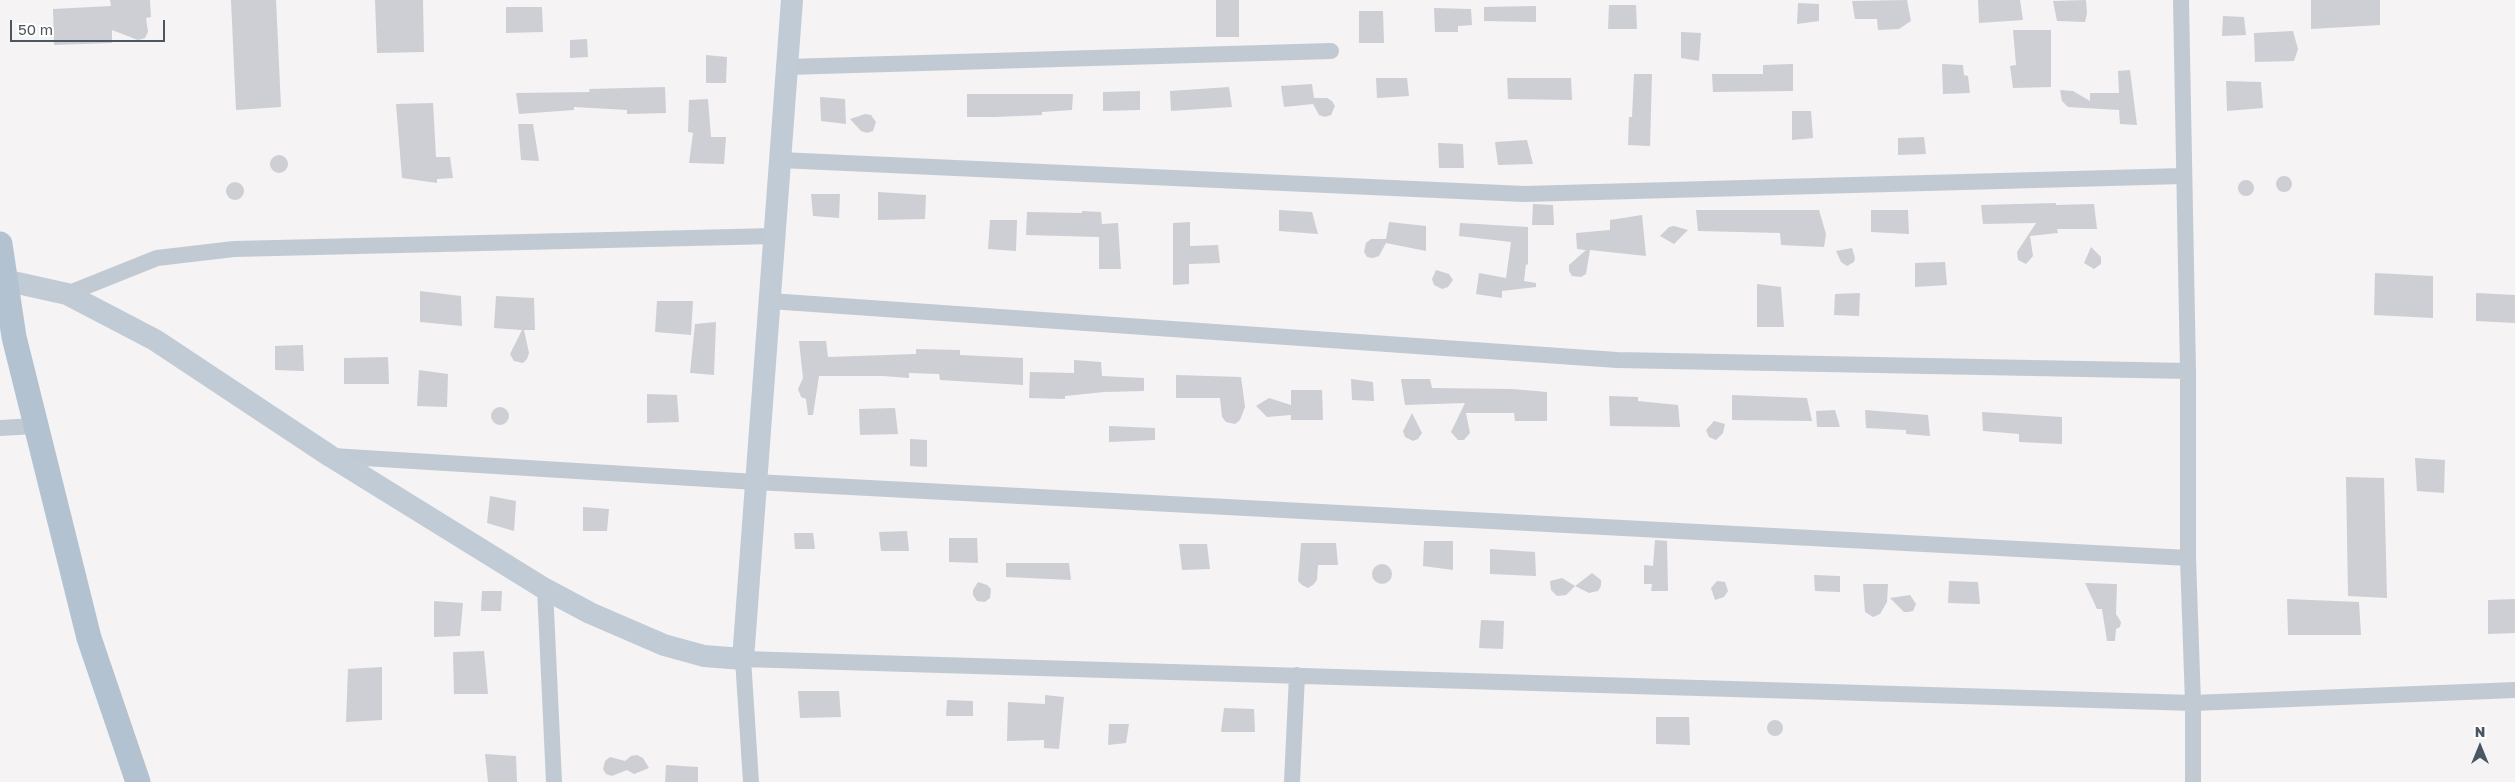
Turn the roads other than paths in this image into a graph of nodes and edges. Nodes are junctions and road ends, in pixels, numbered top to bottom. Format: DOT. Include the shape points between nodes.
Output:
graph roads {
  1 [pos="792,0"];
  2 [pos="2181,0"];
  3 [pos="1331,51"];
  4 [pos="787,67"];
  5 [pos="780,160"];
  6 [pos="2183,176"];
  7 [pos="774,236"];
  8 [pos="0,244"];
  9 [pos="4,280"];
  10 [pos="67,294"];
  11 [pos="770,302"];
  12 [pos="2188,371"];
  13 [pos="36,426"];
  14 [pos="0,428"];
  15 [pos="330,456"];
  16 [pos="756,482"];
  17 [pos="2188,558"];
  18 [pos="544,589"];
  19 [pos="743,659"];
  20 [pos="1297,675"];
  21 [pos="2515,690"];
  22 [pos="2193,703"];
  23 [pos="138,782"];
  24 [pos="554,782"];
  25 [pos="751,782"];
  26 [pos="1292,782"];
  27 [pos="2193,782"];
  1 -- 4 [label="main road"];
  2 -- 6 [label="street"];
  3 -- 4 [label="street"];
  4 -- 5 [label="main road"];
  5 -- 6 [label="street" via="1524,194"];
  5 -- 7 [label="main road"];
  6 -- 12 [label="street"];
  7 -- 10 [label="street" via="234,249 157,258"];
  7 -- 11 [label="main road"];
  8 -- 9 [label="main road"];
  9 -- 10 [label="main road"];
  9 -- 13 [label="main road"];
  10 -- 15 [label="main road" via="156,340"];
  11 -- 12 [label="street" via="1617,360"];
  11 -- 16 [label="main road"];
  12 -- 17 [label="street"];
  13 -- 14 [label="street"];
  13 -- 23 [label="main road" via="89,638"];
  15 -- 16 [label="street"];
  15 -- 18 [label="main road"];
  16 -- 17 [label="street"];
  16 -- 19 [label="main road"];
  17 -- 22 [label="street"];
  18 -- 19 [label="main road" via="664,645 704,656"];
  18 -- 24 [label="street"];
  19 -- 20 [label="street"];
  19 -- 25 [label="street"];
  20 -- 22 [label="street"];
  20 -- 26 [label="street"];
  21 -- 22 [label="street"];
  22 -- 27 [label="street"];
}
